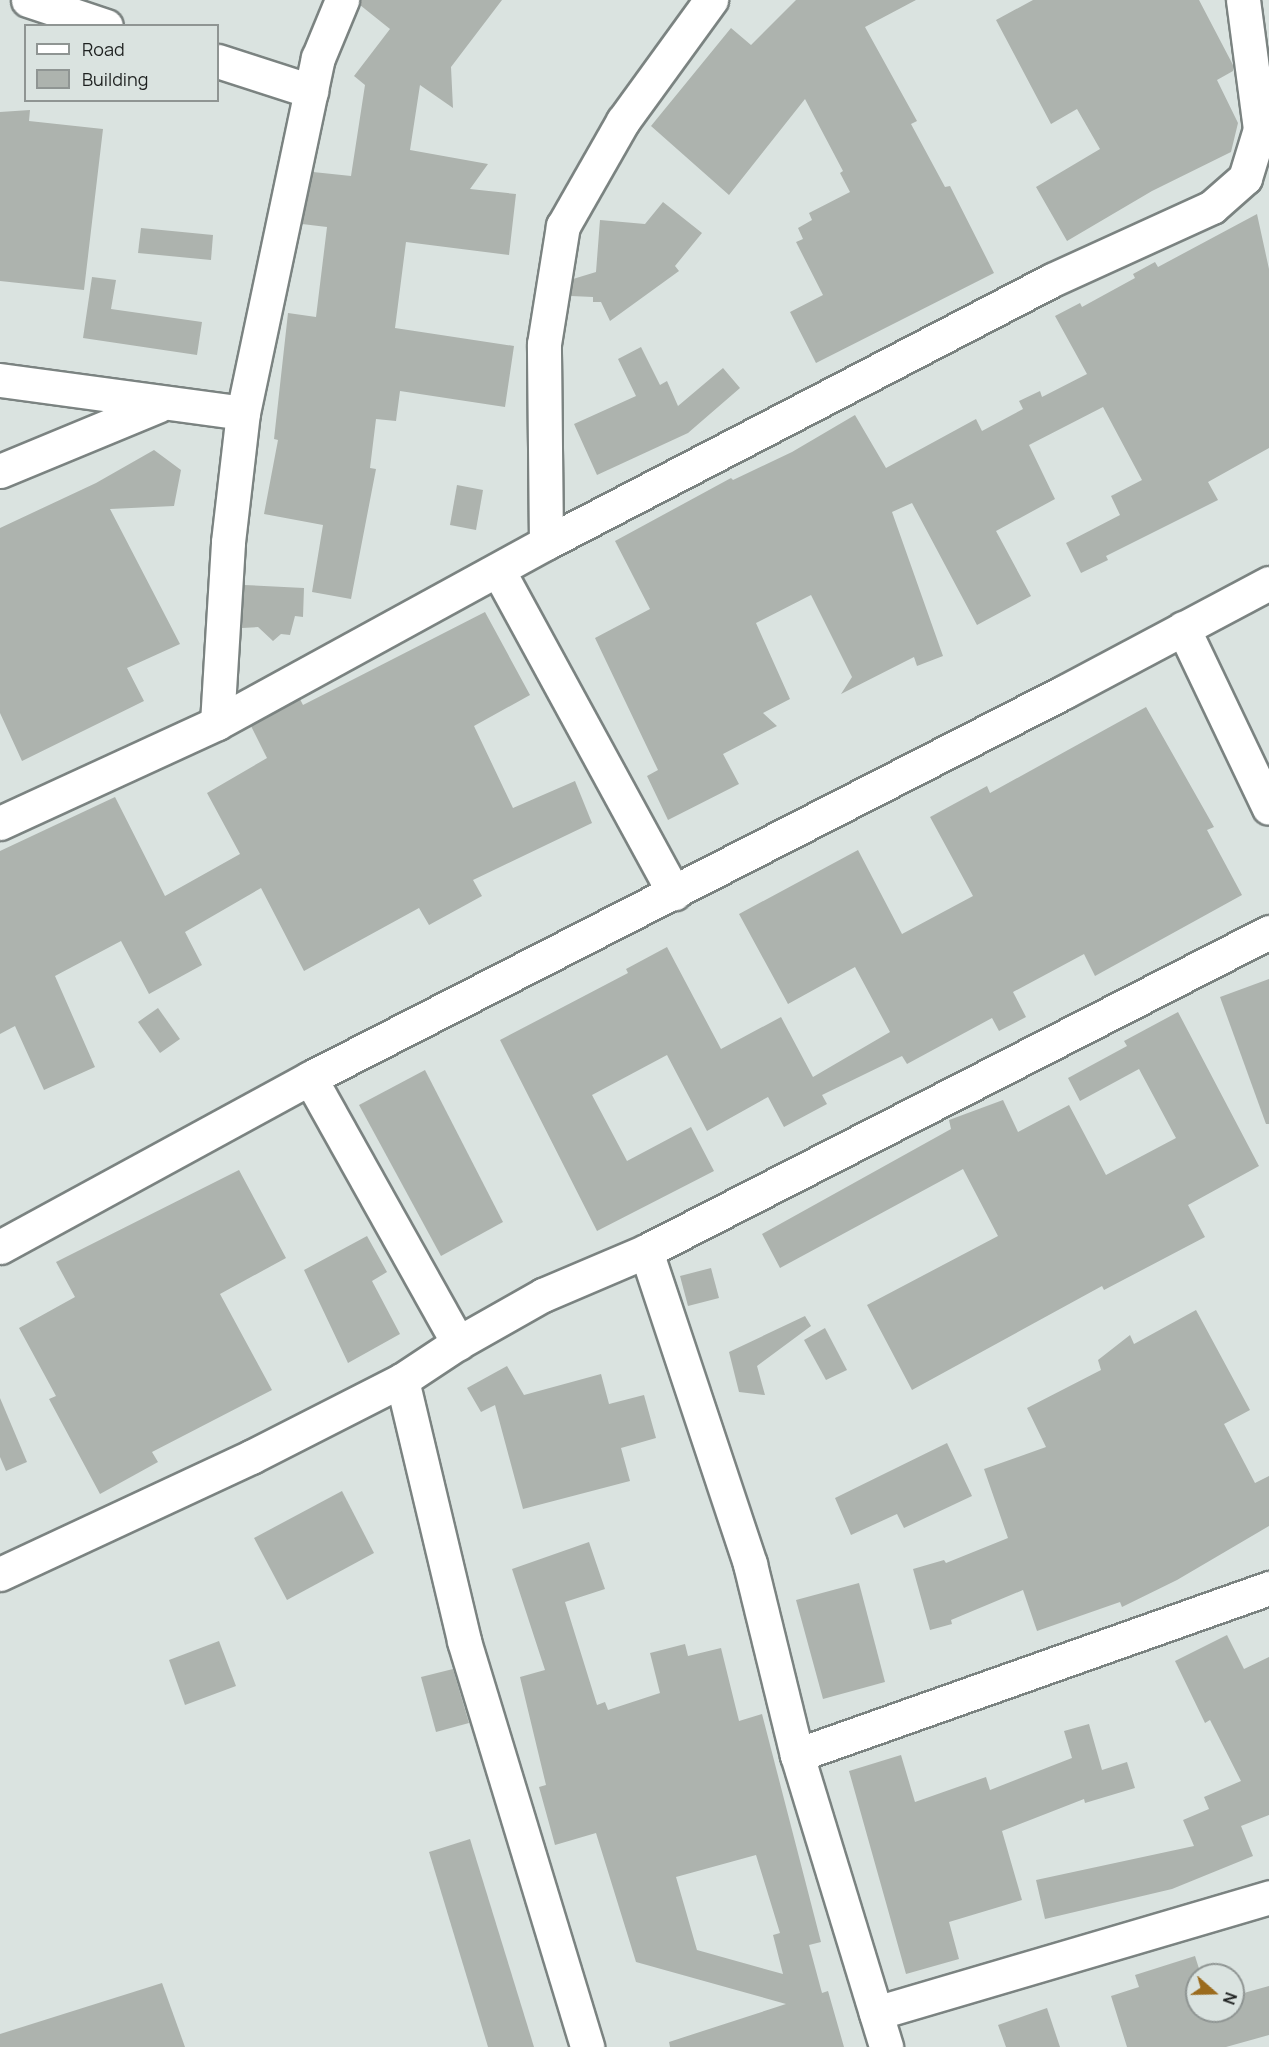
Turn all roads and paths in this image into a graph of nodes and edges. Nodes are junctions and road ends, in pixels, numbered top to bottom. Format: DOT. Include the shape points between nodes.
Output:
graph roads {
  1 [pos="28,0"];
  2 [pos="342,0"];
  3 [pos="711,0"];
  4 [pos="1243,0"];
  5 [pos="100,24"];
  6 [pos="219,61"];
  7 [pos="311,91"];
  8 [pos="0,380"];
  9 [pos="164,403"];
  10 [pos="243,413"];
  11 [pos="0,471"];
  12 [pos="546,543"];
  13 [pos="499,572"];
  14 [pos="1269,583"];
  15 [pos="1183,628"];
  16 [pos="217,723"];
  17 [pos="1269,808"];
  18 [pos="0,823"];
  19 [pos="674,893"];
  20 [pos="1269,932"];
  21 [pos="310,1078"];
  22 [pos="0,1247"];
  23 [pos="646,1251"];
  24 [pos="458,1343"];
  25 [pos="402,1380"];
  26 [pos="0,1574"];
  27 [pos="1269,1587"];
  28 [pos="797,1755"];
  29 [pos="1269,1897"];
  30 [pos="876,2013"];
  31 [pos="587,2047"];
  32 [pos="886,2047"];
  1 -- 5 [label="street"];
  2 -- 7 [label="street" via="318,58"];
  3 -- 12 [label="street" via="622,121 563,226 544,344"];
  4 -- 12 [label="street" via="1260,129 1245,178 1212,207 1052,280"];
  6 -- 7 [label="street"];
  7 -- 10 [label="street"];
  8 -- 9 [label="street"];
  9 -- 10 [label="street"];
  9 -- 11 [label="street"];
  10 -- 16 [label="street" via="228,542"];
  12 -- 13 [label="street"];
  13 -- 16 [label="street"];
  13 -- 19 [label="street"];
  14 -- 15 [label="street"];
  15 -- 17 [label="street"];
  15 -- 19 [label="street"];
  16 -- 18 [label="street"];
  19 -- 21 [label="street"];
  20 -- 23 [label="street"];
  21 -- 22 [label="street"];
  21 -- 24 [label="street"];
  23 -- 24 [label="street" via="543,1295"];
  23 -- 28 [label="street" via="750,1564"];
  24 -- 25 [label="street"];
  25 -- 26 [label="street" via="133,1514"];
  25 -- 31 [label="street" via="464,1641"];
  27 -- 28 [label="street"];
  28 -- 30 [label="street"];
  29 -- 30 [label="street"];
  30 -- 32 [label="street"];
}
